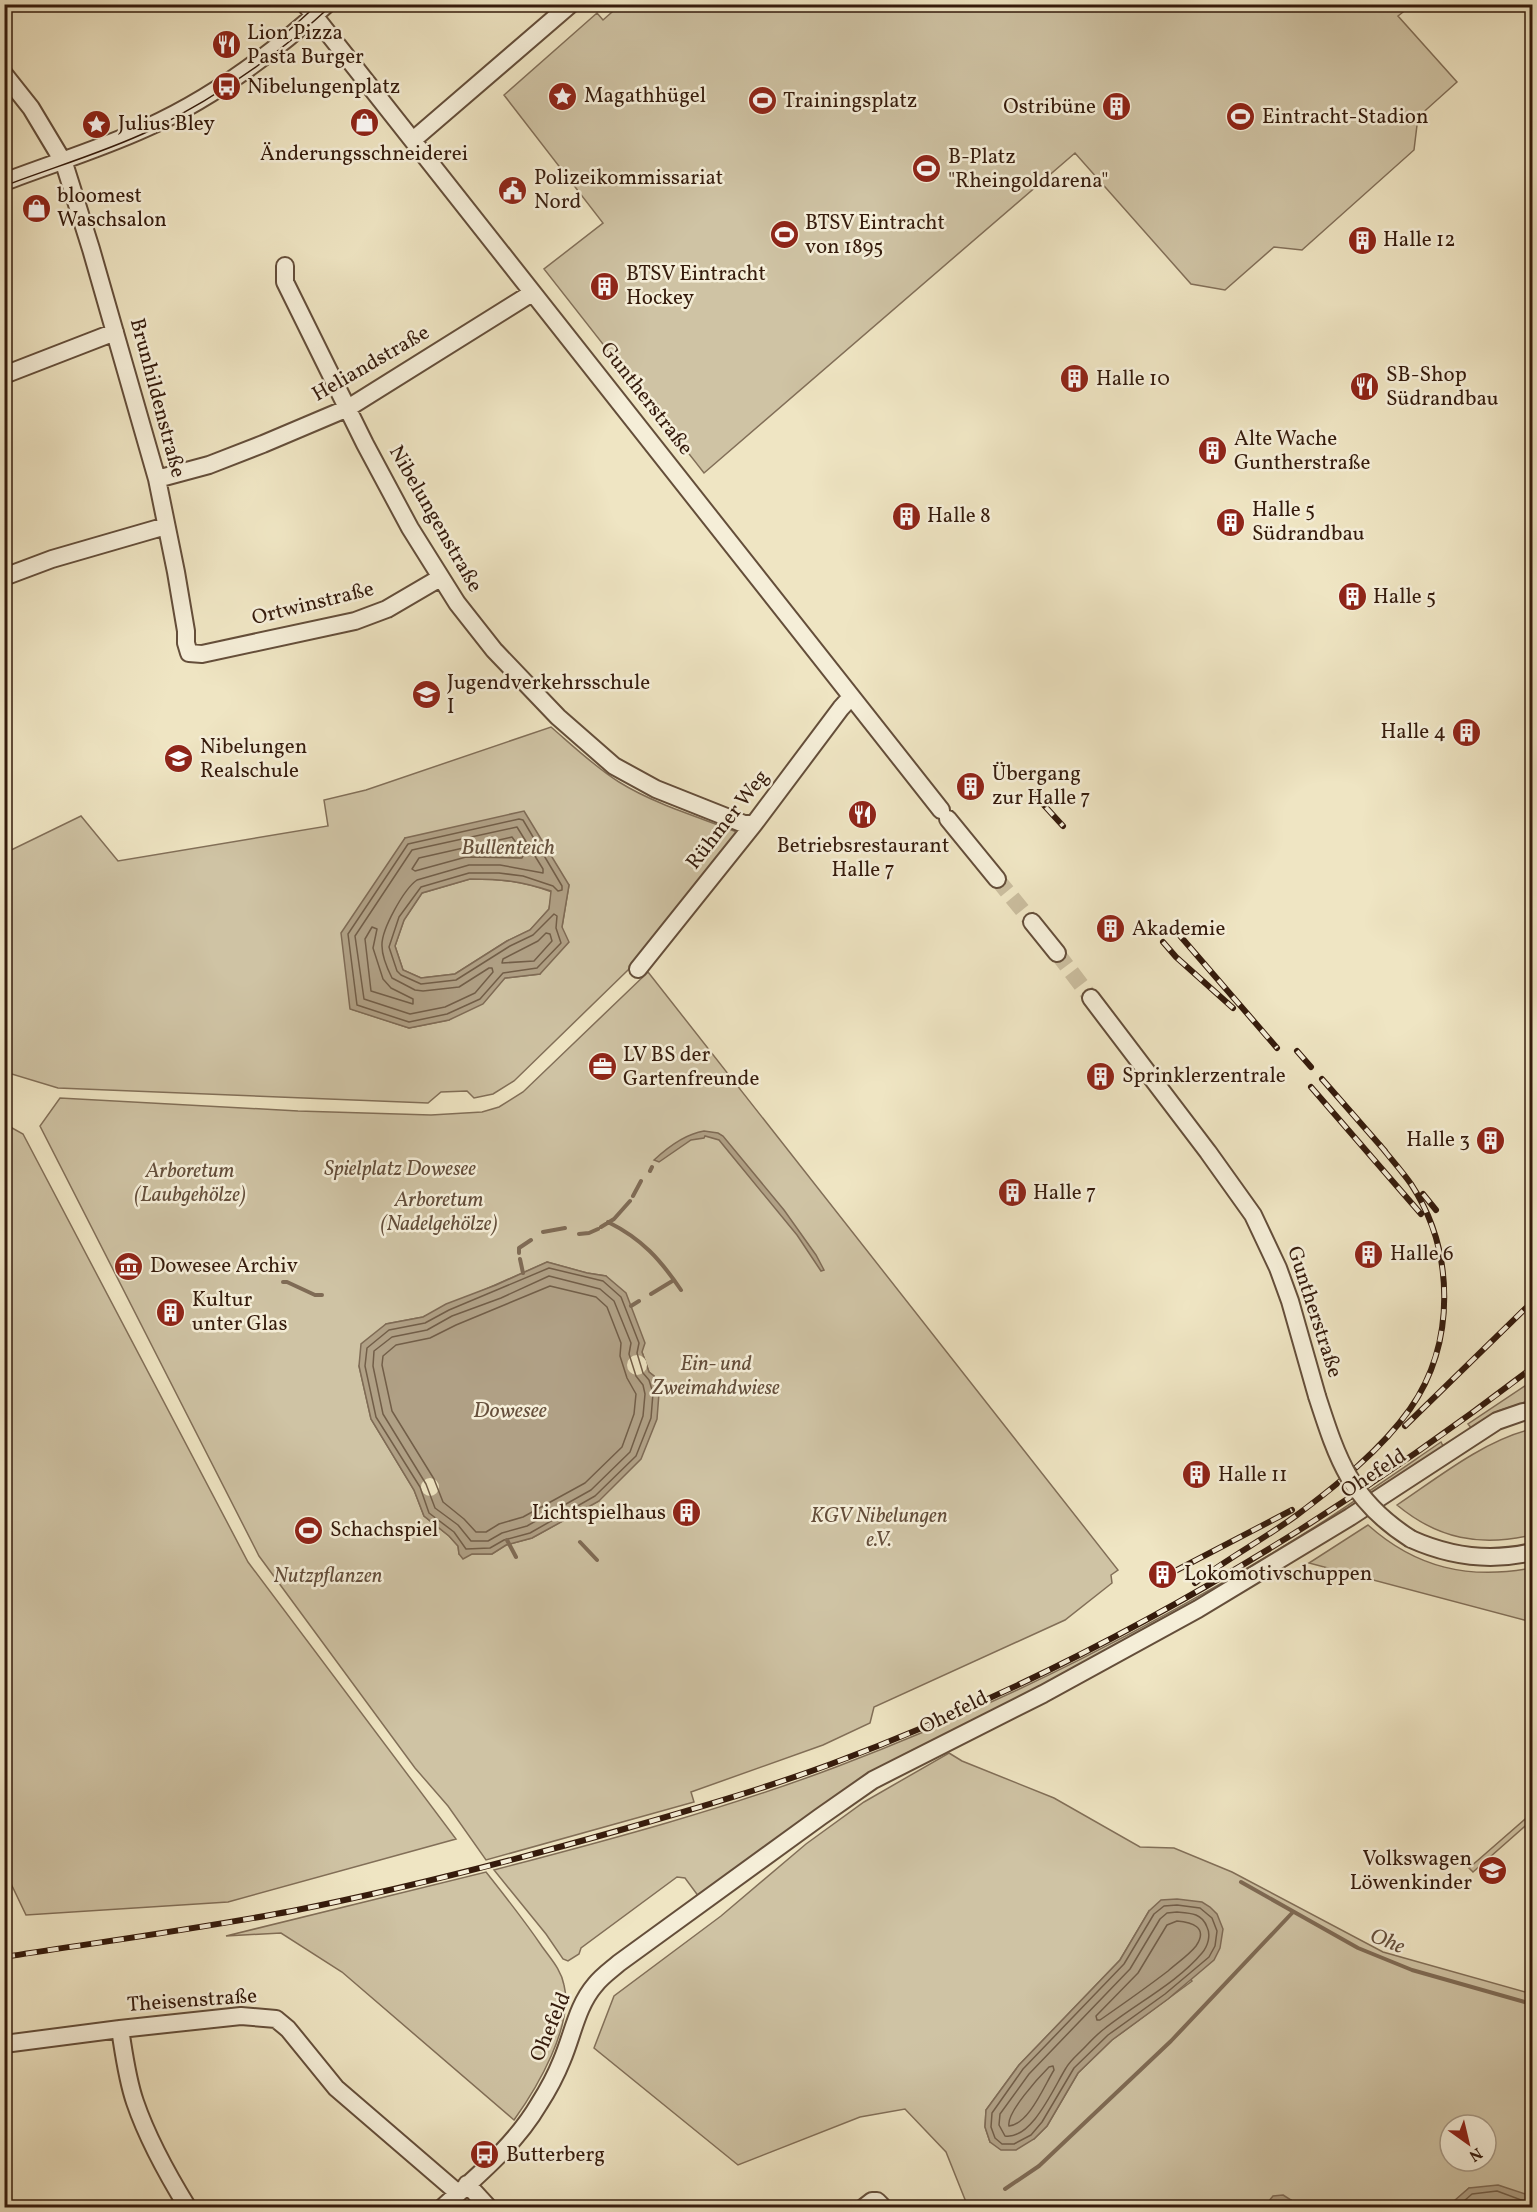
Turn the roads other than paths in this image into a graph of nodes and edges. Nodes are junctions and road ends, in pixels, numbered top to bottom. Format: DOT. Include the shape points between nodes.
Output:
graph roads {
  1 [pos="327,4"];
  2 [pos="571,4"];
  3 [pos="310,10"];
  4 [pos="4,74"];
  5 [pos="413,141"];
  6 [pos="63,160"];
  7 [pos="4,182"];
  8 [pos="285,266"];
  9 [pos="532,293"];
  10 [pos="115,332"];
  11 [pos="4,375"];
  12 [pos="348,408"];
  13 [pos="157,479"];
  14 [pos="166,526"];
  15 [pos="4,577"];
  16 [pos="440,578"];
  17 [pos="189,652"];
  18 [pos="851,697"];
  19 [pos="754,824"];
  20 [pos="997,879"];
  21 [pos="1032,922"];
  22 [pos="1057,953"];
  23 [pos="638,969"];
  24 [pos="1091,998"];
  25 [pos="1533,1412"];
  26 [pos="1533,1552"];
  27 [pos="120,2029"];
  28 [pos="4,2044"];
  29 [pos="463,2188"];
  30 [pos="188,2208"];
  31 [pos="442,2208"];
  32 [pos="489,2208"];
  33 [pos="863,2208"];
  34 [pos="884,2208"];
  1 -- 3 [label="street"];
  2 -- 5 [label="street"];
  3 -- 5 [label="street, Guntherstraße"];
  3 -- 6 [label="street" via="257,63 208,95 146,128"];
  4 -- 6 [label="street, Brunhildenstraße" via="31,108"];
  5 -- 9 [label="street, Guntherstraße"];
  6 -- 7 [label="street"];
  6 -- 10 [label="street, Brunhildenstraße"];
  8 -- 12 [label="street, Nibelungenstraße" via="285,282"];
  9 -- 12 [label="street, Heliandstraße"];
  9 -- 18 [label="street, Guntherstraße"];
  10 -- 11 [label="street"];
  10 -- 13 [label="street, Brunhildenstraße"];
  12 -- 13 [label="street, Heliandstraße" via="209,465"];
  12 -- 16 [label="street, Nibelungenstraße"];
  13 -- 14 [label="street, Brunhildenstraße"];
  14 -- 15 [label="street"];
  14 -- 17 [label="street, Brunhildenstraße"];
  16 -- 17 [label="street, Ortwinstraße" via="387,609 355,621 202,654"];
  16 -- 19 [label="street, Nibelungenstraße" via="500,657 593,749 656,789 744,824"];
  18 -- 19 [label="street, Rühmer Weg"];
  18 -- 20 [label="street, Guntherstraße"];
  19 -- 23 [label="street, Rühmer Weg"];
  21 -- 22 [label="street"];
  24 -- 26 [label="street, Guntherstraße, bridge" via="1253,1215 1290,1301 1336,1454 1354,1486 1379,1515 1411,1539 1438,1550 1470,1557 1512,1557"];
  25 -- 29 [label="street, Ohefeld" via="1497,1421 1320,1536 1198,1609 1043,1694 873,1780 820,1816 619,1963 595,1985 579,2011 563,2059 525,2127"];
  27 -- 28 [label="street, Theisenstraße"];
  27 -- 29 [label="street, Theisenstraße" via="241,2016 276,2019 336,2088"];
  27 -- 30 [label="street" via="127,2072 144,2125"];
  29 -- 31 [label="street, Ohefeld"];
  29 -- 32 [label="street"];
  33 -- 34 [label="street" via="878,2201"];
}
